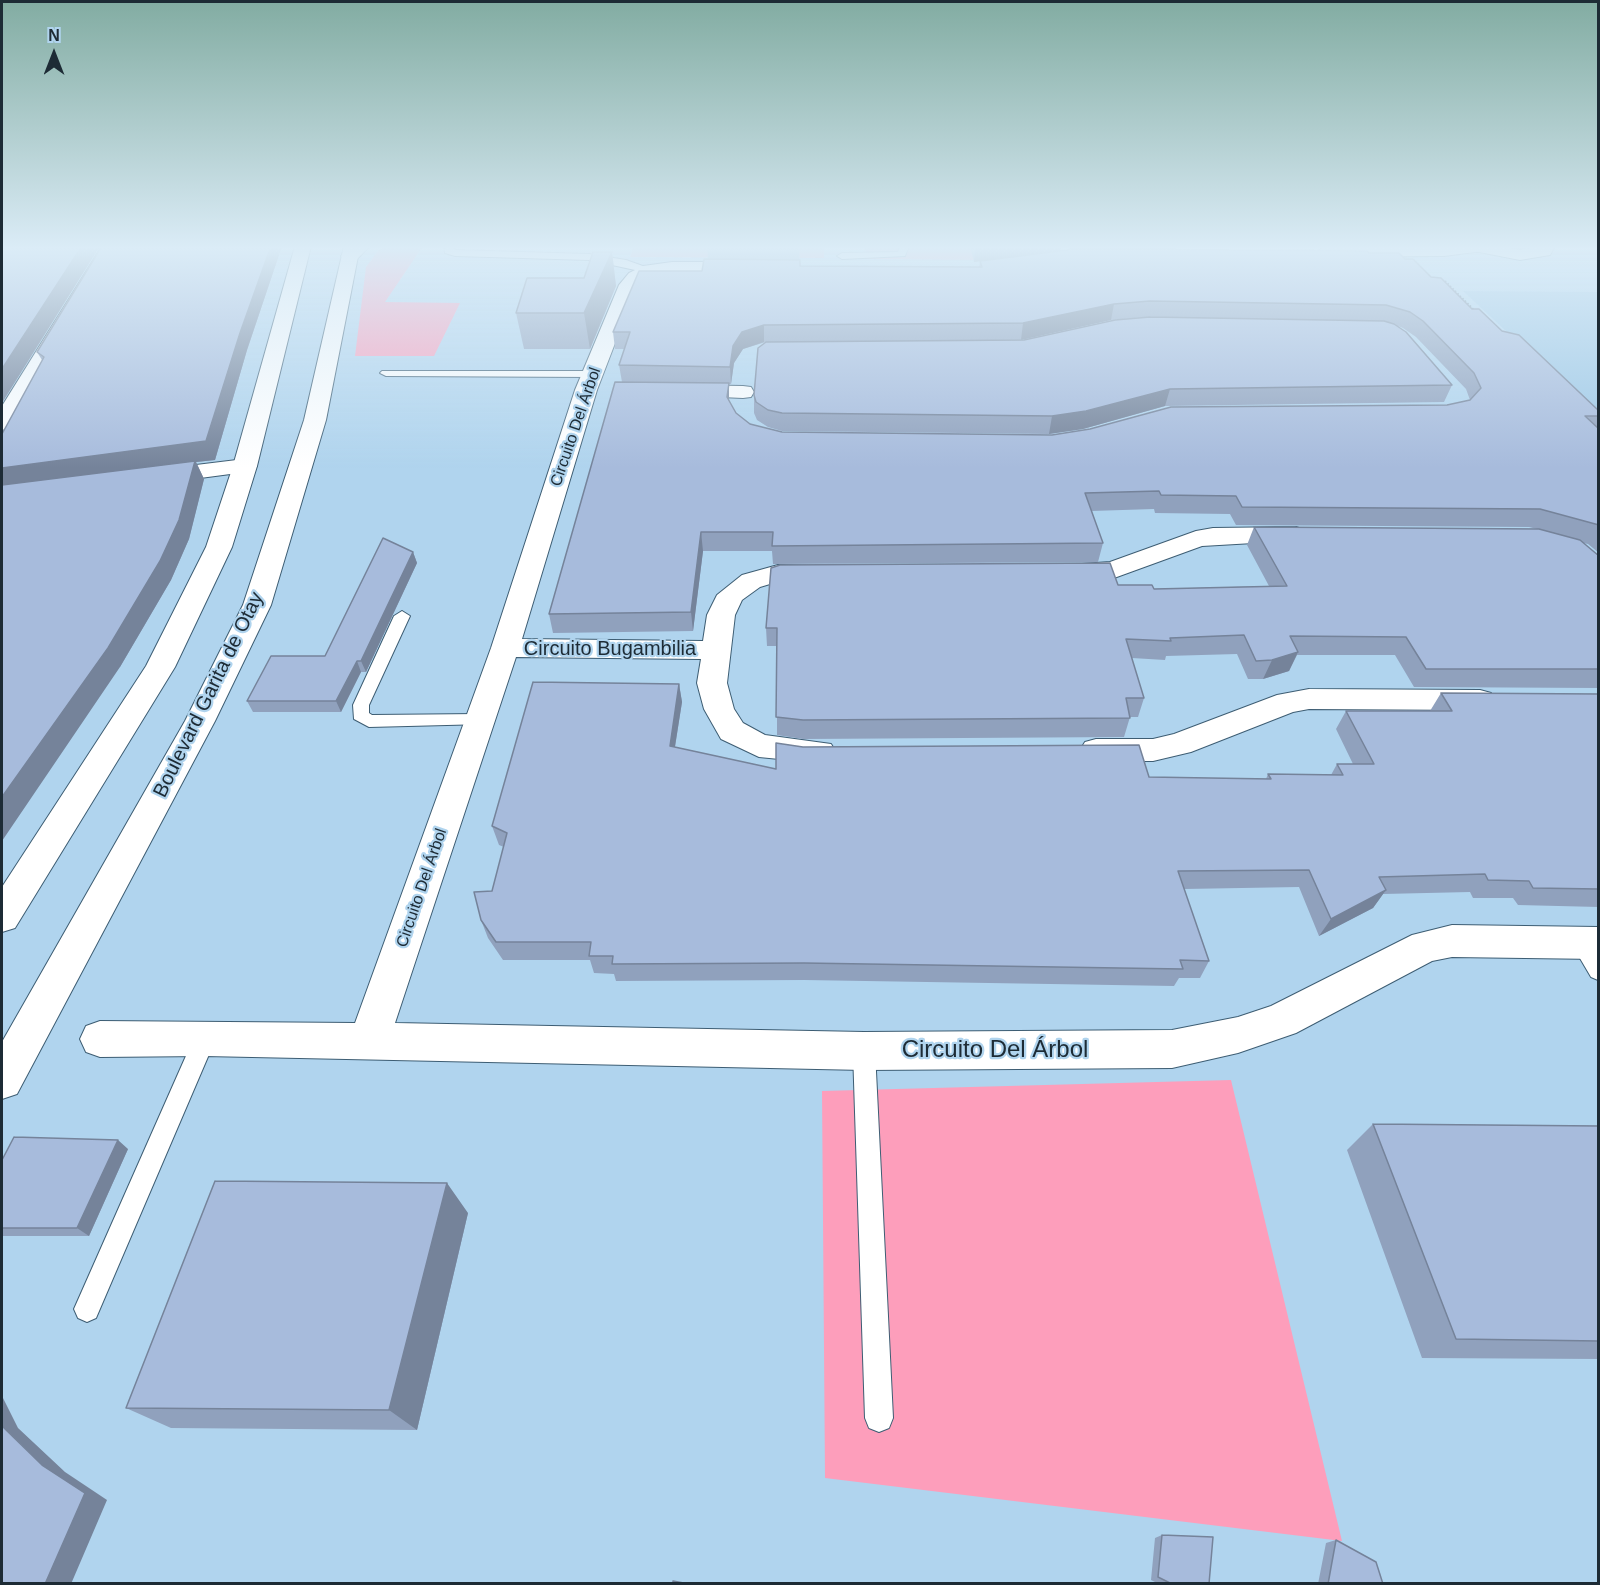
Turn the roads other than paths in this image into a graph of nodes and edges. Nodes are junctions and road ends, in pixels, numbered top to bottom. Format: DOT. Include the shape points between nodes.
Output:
graph roads {
  1 [pos="65,320"];
  2 [pos="283,320"];
  3 [pos="338,320"];
  4 [pos="617,320"];
  5 [pos="386,373"];
  6 [pos="596,385"];
  7 [pos="665,391"];
  8 [pos="743,392"];
  9 [pos="2,423"];
  10 [pos="245,466"];
  11 [pos="133,480"];
  12 [pos="1319,535"];
  13 [pos="843,572"];
  14 [pos="1039,573"];
  15 [pos="402,616"];
  16 [pos="505,648"];
  17 [pos="714,650"];
  18 [pos="1506,700"];
  19 [pos="480,720"];
  20 [pos="1071,750"];
  21 [pos="849,752"];
  22 [pos="2,917"];
  23 [pos="1593,952"];
  24 [pos="205,1038"];
  25 [pos="100,1039"];
  26 [pos="369,1040"];
  27 [pos="864,1051"];
  28 [pos="2,1080"];
  29 [pos="87,1309"];
  30 [pos="879,1418"];
  1 -- 9 [label="street"];
  2 -- 10 [label="street"];
  3 -- 28 [label="street, Boulevard Garita de Otay" via="315,420 256,605 200,721"];
  4 -- 6 [label="street, Circuito Del Árbol"];
  5 -- 6 [label="lane"];
  6 -- 16 [label="street, Circuito Del Árbol"];
  7 -- 8 [label="street"];
  10 -- 11 [label="street"];
  10 -- 22 [label="street" via="219,547 160,667"];
  12 -- 14 [label="street" via="1213,536 1114,570"];
  13 -- 17 [label="street, Circuito Bugambilia" via="778,573 751,581 731,595 721,615"];
  15 -- 19 [label="lane" via="361,705 360,716 369,721"];
  16 -- 17 [label="street, Circuito Bugambilia"];
  16 -- 19 [label="street, Circuito Del Árbol"];
  17 -- 21 [label="street, Circuito Bugambilia" via="712,683 718,709 732,732 759,746 803,752"];
  18 -- 20 [label="street" via="1309,699 1153,750"];
  19 -- 26 [label="street, Circuito Del Árbol"];
  23 -- 27 [label="street, Circuito Del Árbol" via="1452,941 1425,946 1282,1020 1238,1035 1172,1049"];
  24 -- 25 [label="street, Circuito Del Árbol"];
  24 -- 26 [label="street, Circuito Del Árbol"];
  24 -- 29 [label="lane"];
  26 -- 27 [label="street, Circuito Del Árbol"];
  27 -- 30 [label="lane"];
}
